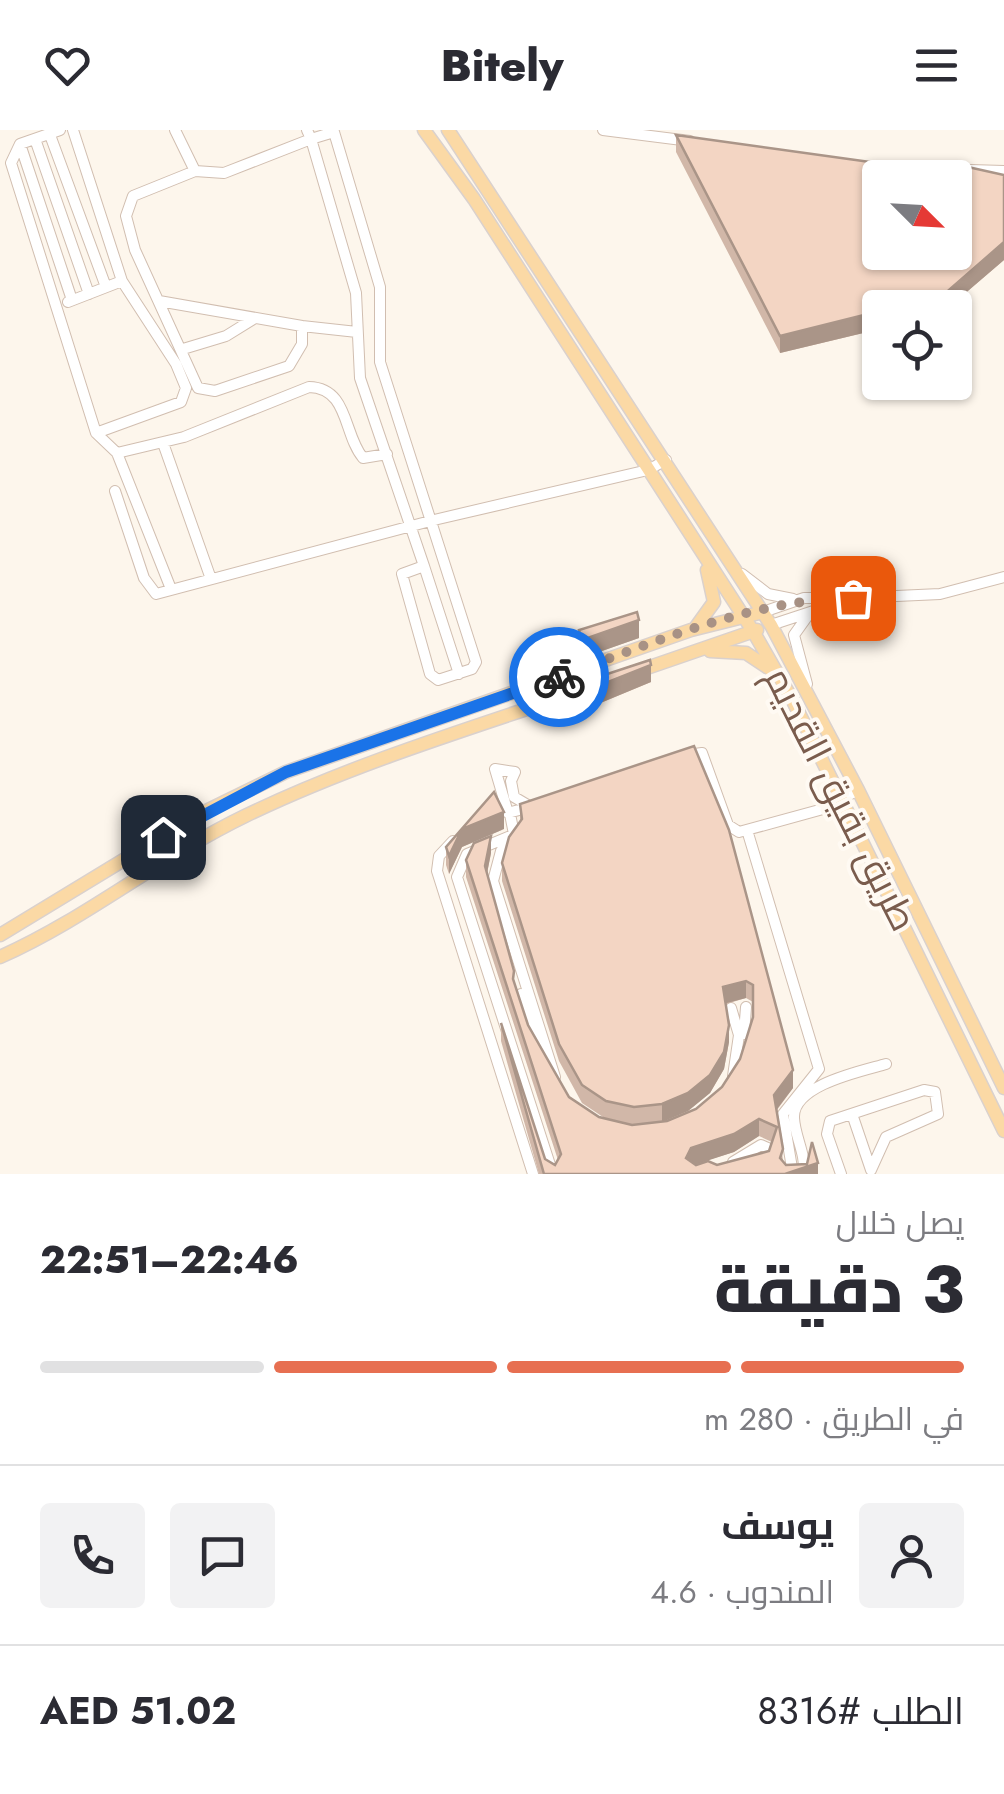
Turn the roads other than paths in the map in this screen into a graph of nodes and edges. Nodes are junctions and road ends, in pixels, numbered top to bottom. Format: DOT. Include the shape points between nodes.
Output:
graph roads {
  1 [pos="73,130"];
  2 [pos="175,130"];
  3 [pos="424,130"];
  4 [pos="448,130"];
  5 [pos="604,130"];
  6 [pos="55,132"];
  7 [pos="634,132"];
  8 [pos="309,134"];
  9 [pos="35,140"];
  10 [pos="702,143"];
  11 [pos="20,144"];
  12 [pos="972,170"];
  13 [pos="195,171"];
  14 [pos="1004,171"];
  15 [pos="88,181"];
  16 [pos="70,188"];
  17 [pos="53,192"];
  18 [pos="38,198"];
  19 [pos="24,203"];
  20 [pos="122,281"];
  21 [pos="379,284"];
  22 [pos="106,287"];
  23 [pos="356,293"];
  24 [pos="89,294"];
  25 [pos="72,300"];
  26 [pos="159,301"];
  27 [pos="58,306"];
  28 [pos="256,318"];
  29 [pos="302,326"];
  30 [pos="357,332"];
  31 [pos="183,349"];
  32 [pos="96,433"];
  33 [pos="163,442"];
  34 [pos="118,454"];
  35 [pos="387,454"];
  36 [pos="666,460"];
  37 [pos="648,470"];
  38 [pos="114,490"];
  39 [pos="434,520"];
  40 [pos="411,526"];
  41 [pos="693,535"];
  42 [pos="424,566"];
  43 [pos="736,570"];
  44 [pos="1004,577"];
  45 [pos="211,579"];
  46 [pos="171,590"];
  47 [pos="804,598"];
  48 [pos="853,598"];
  49 [pos="813,611"];
  50 [pos="744,616"];
  51 [pos="767,618"];
  52 [pos="691,630"];
  53 [pos="753,631"];
  54 [pos="678,657"];
  55 [pos="459,674"];
  56 [pos="784,684"];
  57 [pos="810,695"];
  58 [pos="482,704"];
  59 [pos="488,724"];
  60 [pos="680,757"];
  61 [pos="858,790"];
  62 [pos="501,794"];
  63 [pos="842,799"];
  64 [pos="550,800"];
  65 [pos="489,806"];
  66 [pos="532,807"];
  67 [pos="510,814"];
  68 [pos="747,830"];
  69 [pos="465,831"];
  70 [pos="514,834"];
  71 [pos="499,846"];
  72 [pos="0,936"];
  73 [pos="0,957"];
  74 [pos="746,1007"];
  75 [pos="731,1008"];
  76 [pos="886,1064"];
  77 [pos="1004,1088"];
  78 [pos="852,1114"];
  79 [pos="1004,1131"];
  80 [pos="872,1172"];
  81 [pos="536,1174"];
  82 [pos="555,1174"];
  83 [pos="789,1174"];
  84 [pos="803,1174"];
  85 [pos="841,1174"];
  1 -- 15 [label="street"];
  2 -- 13 [label="street"];
  3 -- 37 [label="main road, طريق بقيق القديم"];
  4 -- 36 [label="main road, طريق بقيق القديم"];
  5 -- 7 [label="street"];
  6 -- 9 [label="street"];
  6 -- 16 [label="street"];
  7 -- 10 [label="street"];
  8 -- 13 [label="street" via="224,172"];
  8 -- 21 [label="street" via="334,132"];
  8 -- 23 [label="street"];
  9 -- 11 [label="street"];
  9 -- 17 [label="street"];
  11 -- 18 [label="street"];
  11 -- 19 [label="street" via="11,163"];
  12 -- 14 [label="street"];
  13 -- 26 [label="street" via="148,186 127,204 131,240"];
  15 -- 16 [label="street"];
  15 -- 20 [label="street"];
  16 -- 22 [label="street"];
  17 -- 18 [label="street"];
  17 -- 24 [label="street"];
  18 -- 19 [label="street"];
  18 -- 25 [label="street"];
  19 -- 27 [label="street"];
  20 -- 22 [label="street"];
  20 -- 32 [label="street" via="176,364 186,395"];
  21 -- 23 [label="street"];
  21 -- 39 [label="street" via="380,362"];
  22 -- 24 [label="street"];
  23 -- 30 [label="street"];
  24 -- 25 [label="street"];
  25 -- 27 [label="street"];
  26 -- 28 [label="street"];
  26 -- 31 [label="street"];
  27 -- 32 [label="street"];
  28 -- 29 [label="street"];
  28 -- 31 [label="street"];
  29 -- 30 [label="street"];
  29 -- 31 [label="street" via="302,344 289,366 214,391 198,388"];
  30 -- 35 [label="street" via="360,378"];
  32 -- 34 [label="street"];
  33 -- 34 [label="street"];
  33 -- 35 [label="street" via="322,388 338,399 363,458"];
  33 -- 45 [label="street"];
  34 -- 46 [label="street"];
  35 -- 40 [label="street"];
  36 -- 37 [label="street"];
  36 -- 43 [label="main road, طريق بقيق القديم"];
  37 -- 39 [label="street"];
  37 -- 41 [label="main road, طريق بقيق القديم"];
  38 -- 46 [label="street" via="144,578 156,594"];
  39 -- 40 [label="street"];
  39 -- 55 [label="street" via="476,662"];
  40 -- 42 [label="street"];
  40 -- 45 [label="street"];
  41 -- 50 [label="main road, طريق بقيق القديم"];
  41 -- 52 [label="main road" via="714,592 711,611"];
  42 -- 55 [label="street"];
  42 -- 55 [label="street" via="402,574 430,674 438,680"];
  43 -- 47 [label="street" via="768,594"];
  43 -- 51 [label="main road, طريق بقيق القديم"];
  44 -- 48 [label="street" via="940,594"];
  45 -- 46 [label="street"];
  47 -- 48 [label="street"];
  47 -- 51 [label="street"];
  48 -- 49 [label="street"];
  49 -- 51 [label="street"];
  49 -- 57 [label="street" via="794,636"];
  50 -- 51 [label="main road"];
  50 -- 52 [label="main road"];
  50 -- 53 [label="main road, طريق بقيق القديم"];
  51 -- 53 [label="main road"];
  51 -- 57 [label="main road, طريق بقيق القديم"];
  52 -- 58 [label="main road"];
  53 -- 54 [label="main road"];
  53 -- 56 [label="main road, طريق بقيق القديم"];
  54 -- 56 [label="main road" via="724,649 746,653"];
  54 -- 59 [label="main road"];
  56 -- 63 [label="main road, طريق بقيق القديم"];
  57 -- 61 [label="main road, طريق بقيق القديم"];
  58 -- 59 [label="main road"];
  58 -- 72 [label="main road" via="286,772 196,816"];
  59 -- 73 [label="main road" via="247,815"];
  60 -- 68 [label="street" via="702,754 730,829"];
  61 -- 63 [label="street"];
  61 -- 77 [label="main road, طريق بقيق القديم"];
  62 -- 65 [label="street"];
  62 -- 66 [label="street" via="495,769 516,772 512,792"];
  62 -- 67 [label="street"];
  63 -- 68 [label="street"];
  63 -- 79 [label="main road, طريق بقيق القديم"];
  64 -- 66 [label="street"];
  66 -- 67 [label="street"];
  67 -- 70 [label="street"];
  68 -- 83 [label="street" via="819,1070 783,1114"];
  69 -- 81 [label="street" via="440,864"];
  70 -- 71 [label="street"];
  70 -- 71 [label="street" via="493,881 562,1095 527,1016 487,883"];
  70 -- 82 [label="street" via="467,854 457,878"];
  71 -- 82 [label="street" via="466,862 463,878"];
  74 -- 75 [label="street"];
  74 -- 75 [label="street" via="748,999 738,993 728,1000"];
  74 -- 75 [label="street" via="744,1060 728,1092 739,1052"];
  76 -- 84 [label="street" via="824,1083 795,1108"];
  78 -- 80 [label="street"];
  78 -- 80 [label="street" via="924,1090 938,1098 934,1118 886,1137"];
  78 -- 85 [label="street" via="826,1124"];
}
